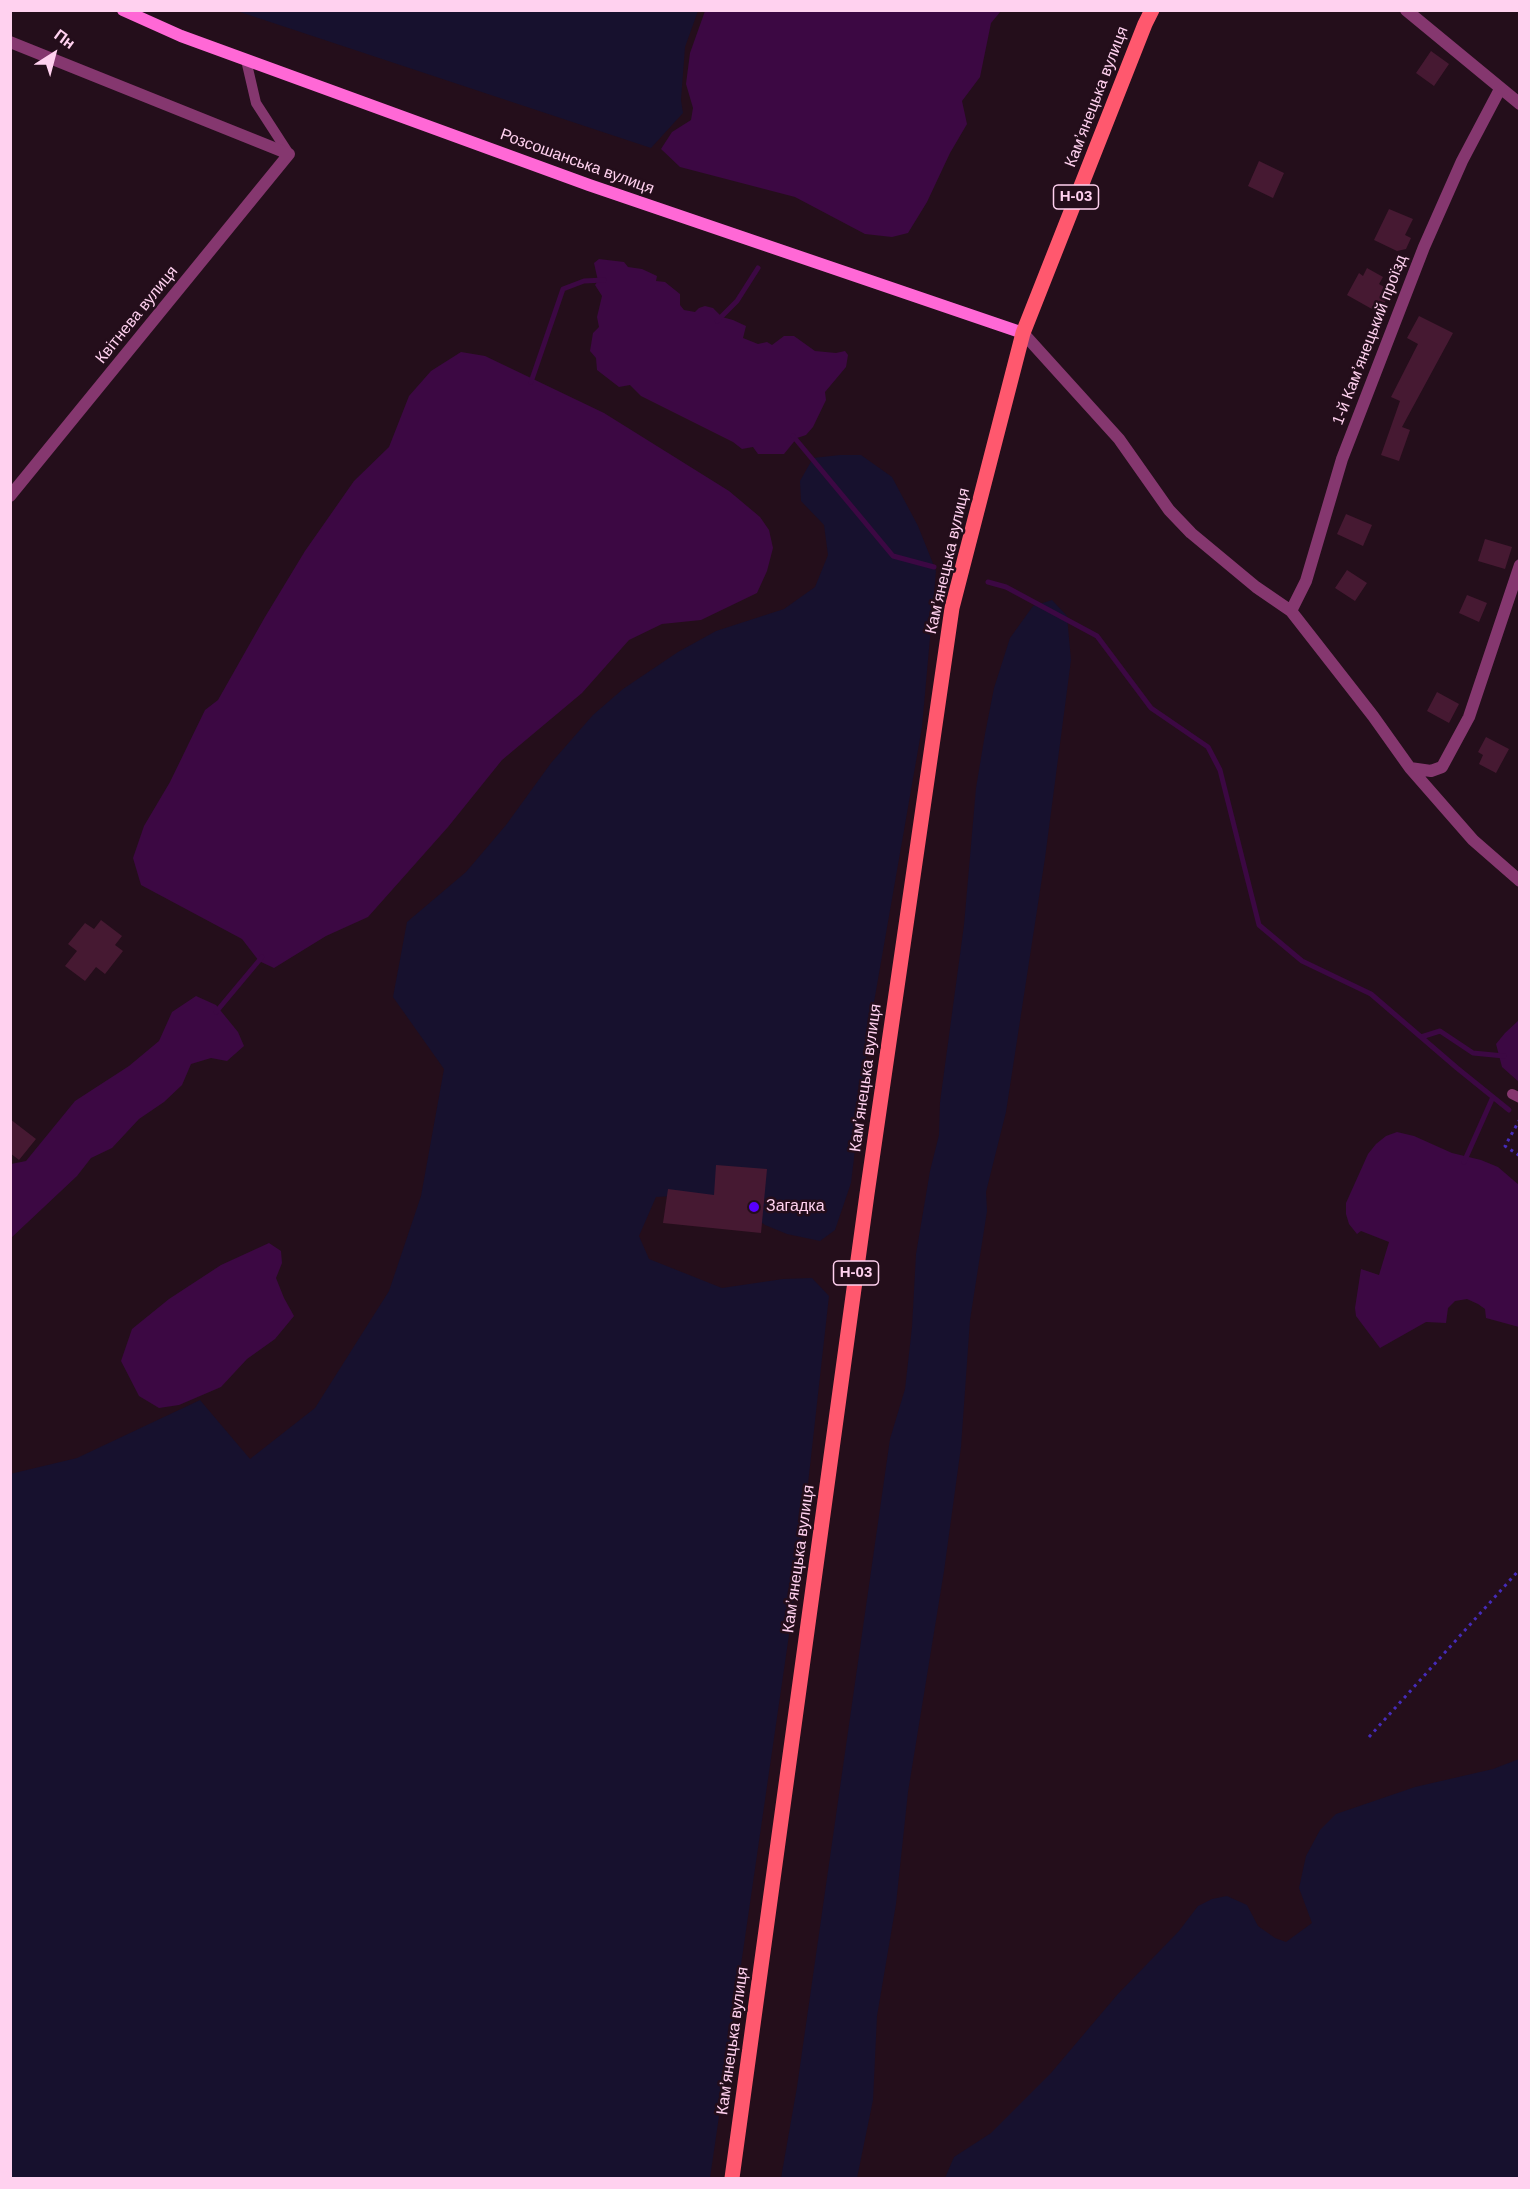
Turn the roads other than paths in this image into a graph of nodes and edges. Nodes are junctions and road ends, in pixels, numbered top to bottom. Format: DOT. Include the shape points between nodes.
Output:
graph roads {
  1 [pos="123,10"];
  2 [pos="1152,10"];
  3 [pos="1406,10"];
  4 [pos="10,42"];
  5 [pos="246,60"];
  6 [pos="1500,89"];
  7 [pos="1520,104"];
  8 [pos="289,154"];
  9 [pos="1023,333"];
  10 [pos="10,496"];
  11 [pos="1520,565"];
  12 [pos="1291,611"];
  13 [pos="1410,768"];
  14 [pos="1520,881"];
  15 [pos="732,2178"];
  1 -- 5 [label="street, Розсошанська вулиця"];
  2 -- 9 [label="main road, Камʼянецька вулиця / Н-03"];
  3 -- 6 [label="street"];
  4 -- 8 [label="street"];
  5 -- 8 [label="lane" via="256,103"];
  5 -- 9 [label="street, Розсошанська вулиця" via="589,185"];
  6 -- 7 [label="street"];
  6 -- 12 [label="street, 1-й Камʼянецький проїзд" via="1462,161 1424,247 1342,459 1306,581"];
  8 -- 10 [label="street, Квітнева вулиця"];
  9 -- 12 [label="street" via="1119,439 1184,526"];
  9 -- 15 [label="main road, Камʼянецька вулиця / Н-03" via="952,608 865,1206"];
  11 -- 13 [label="street" via="1469,717 1442,767 1431,771"];
  12 -- 13 [label="street"];
  13 -- 14 [label="street" via="1473,840"];
}
